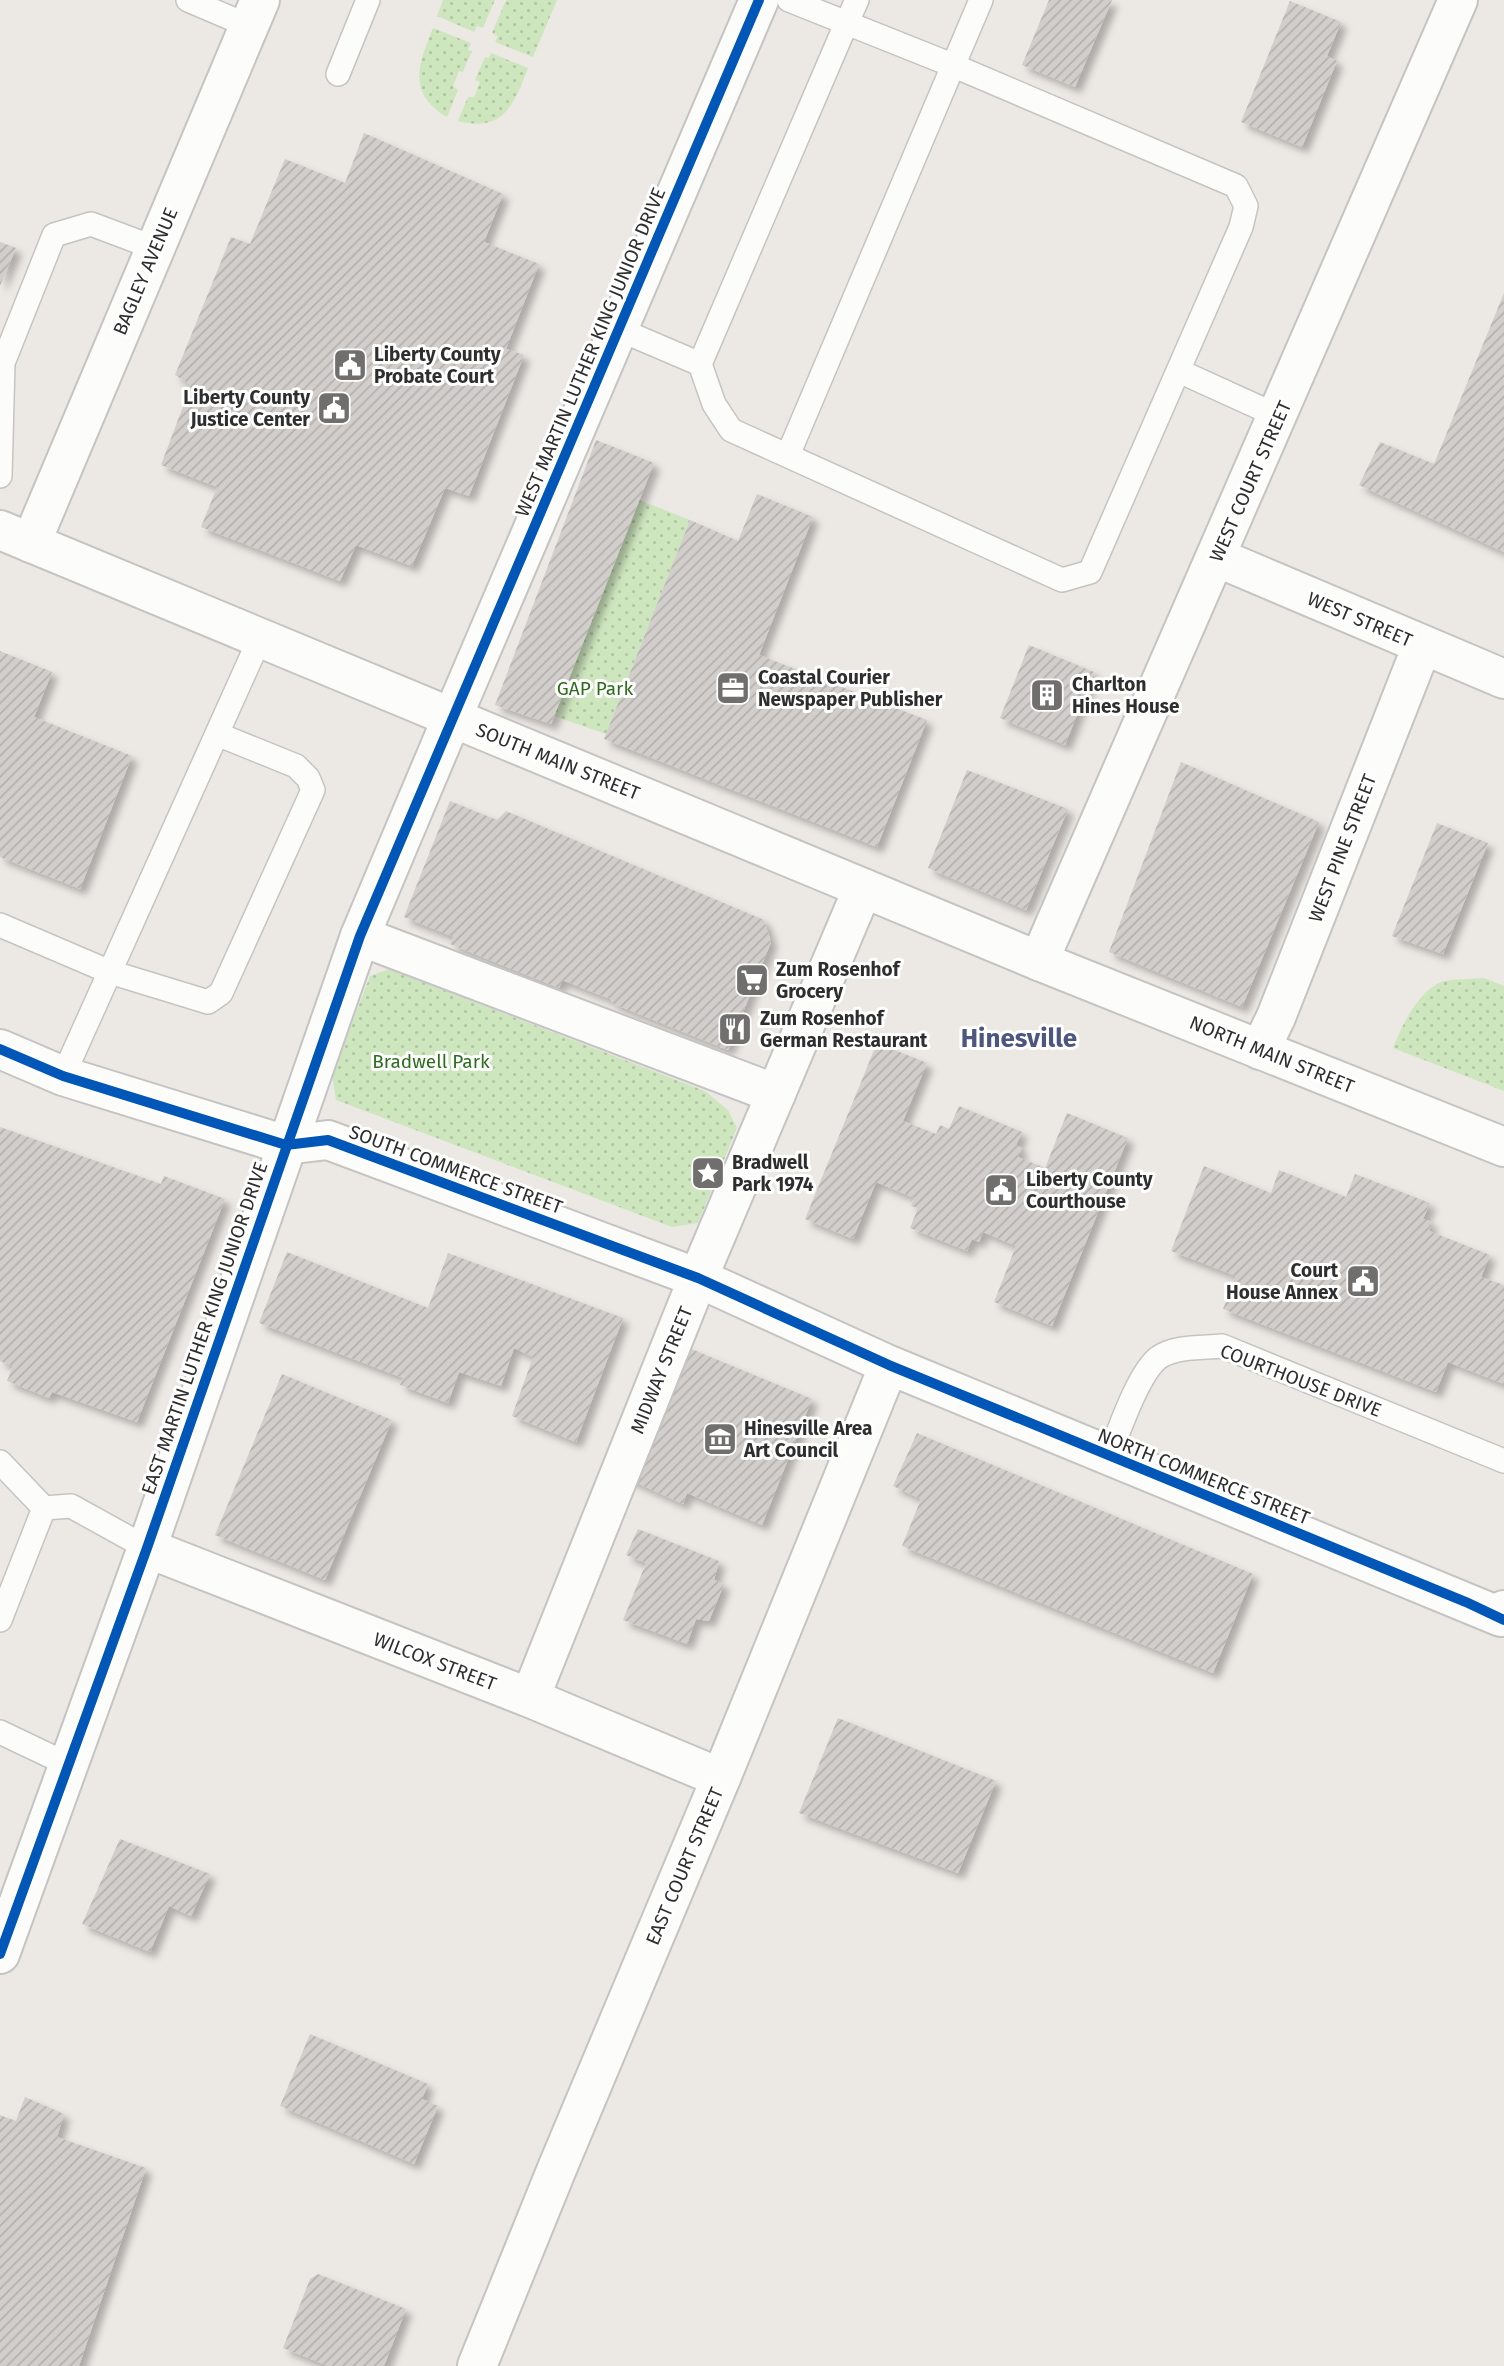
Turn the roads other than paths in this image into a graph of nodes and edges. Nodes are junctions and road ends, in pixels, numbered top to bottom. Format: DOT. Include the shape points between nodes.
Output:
graph roads {
  1 [pos="188,0"];
  2 [pos="369,0"];
  3 [pos="759,0"];
  4 [pos="789,0"];
  5 [pos="857,0"];
  6 [pos="981,0"];
  7 [pos="1458,0"];
  8 [pos="254,13"];
  9 [pos="846,24"];
  10 [pos="952,65"];
  11 [pos="338,74"];
  12 [pos="155,248"];
  13 [pos="618,329"];
  14 [pos="700,364"];
  15 [pos="1179,371"];
  16 [pos="1278,416"];
  17 [pos="788,455"];
  18 [pos="0,476"];
  19 [pos="16,536"];
  20 [pos="1216,557"];
  21 [pos="260,638"];
  22 [pos="1422,646"];
  23 [pos="1504,679"];
  24 [pos="452,718"];
  25 [pos="217,734"];
  26 [pos="863,888"];
  27 [pos="0,925"];
  28 [pos="360,936"];
  29 [pos="1039,961"];
  30 [pos="110,972"];
  31 [pos="0,1049"];
  32 [pos="1260,1050"];
  33 [pos="63,1076"];
  34 [pos="776,1094"];
  35 [pos="286,1145"];
  36 [pos="1504,1147"];
  37 [pos="698,1278"];
  38 [pos="889,1365"];
  39 [pos="1109,1456"];
  40 [pos="1504,1461"];
  41 [pos="0,1462"];
  42 [pos="44,1508"];
  43 [pos="147,1548"];
  44 [pos="1503,1615"];
  45 [pos="0,1620"];
  46 [pos="530,1698"];
  47 [pos="0,1732"];
  48 [pos="69,1765"];
  49 [pos="721,1778"];
  50 [pos="0,1954"];
  51 [pos="477,2366"];
  1 -- 8 [label="lane"];
  2 -- 11 [label="lane"];
  3 -- 13 [label="street, WEST MARTIN LUTHER KING JUNIOR DRIVE"];
  4 -- 9 [label="lane"];
  5 -- 9 [label="lane"];
  6 -- 10 [label="lane"];
  7 -- 16 [label="street, WEST COURT STREET"];
  8 -- 12 [label="street, BAGLEY AVENUE"];
  9 -- 10 [label="lane"];
  9 -- 14 [label="lane"];
  10 -- 15 [label="lane" via="1236,186 1246,206 1241,226"];
  10 -- 17 [label="lane"];
  12 -- 18 [label="lane" via="91,224 54,235 3,363"];
  12 -- 19 [label="street, BAGLEY AVENUE"];
  13 -- 14 [label="lane"];
  13 -- 24 [label="street, WEST MARTIN LUTHER KING JUNIOR DRIVE"];
  14 -- 17 [label="lane" via="731,430"];
  15 -- 16 [label="lane"];
  15 -- 17 [label="lane" via="1090,572 1062,580"];
  16 -- 20 [label="street, WEST COURT STREET"];
  19 -- 21 [label="street, SOUTH MAIN STREET"];
  20 -- 22 [label="street, WEST STREET"];
  20 -- 29 [label="street, WEST COURT STREET"];
  21 -- 24 [label="street, SOUTH MAIN STREET"];
  21 -- 25 [label="lane"];
  22 -- 23 [label="street, WEST STREET"];
  22 -- 32 [label="street, WEST PINE STREET"];
  24 -- 26 [label="street, SOUTH MAIN STREET"];
  24 -- 28 [label="street, EAST MARTIN LUTHER KING JUNIOR DRIVE"];
  25 -- 30 [label="lane"];
  25 -- 30 [label="lane" via="296,765 313,790 309,801 216,999 208,1002"];
  26 -- 29 [label="street, SOUTH MAIN STREET"];
  26 -- 34 [label="street, MIDWAY STREET"];
  27 -- 30 [label="lane"];
  28 -- 34 [label="street"];
  28 -- 35 [label="street, EAST MARTIN LUTHER KING JUNIOR DRIVE"];
  29 -- 32 [label="street, NORTH MAIN STREET"];
  30 -- 33 [label="lane"];
  31 -- 33 [label="street, SOUTH COMMERCE STREET"];
  32 -- 36 [label="street, NORTH MAIN STREET"];
  33 -- 35 [label="street, SOUTH COMMERCE STREET"];
  34 -- 37 [label="street, MIDWAY STREET"];
  35 -- 37 [label="street, SOUTH COMMERCE STREET" via="328,1140"];
  35 -- 43 [label="street, EAST MARTIN LUTHER KING JUNIOR DRIVE"];
  37 -- 38 [label="street, SOUTH COMMERCE STREET"];
  37 -- 46 [label="street, MIDWAY STREET"];
  38 -- 39 [label="street, NORTH COMMERCE STREET"];
  38 -- 49 [label="street, EAST COURT STREET"];
  39 -- 40 [label="lane, COURTHOUSE DRIVE" via="1137,1386 1158,1359 1180,1350 1222,1346"];
  39 -- 44 [label="street, NORTH COMMERCE STREET"];
  41 -- 42 [label="lane"];
  42 -- 43 [label="lane" via="71,1506"];
  42 -- 45 [label="lane"];
  43 -- 46 [label="street, WILCOX STREET"];
  43 -- 48 [label="street, EAST MARTIN LUTHER KING JUNIOR DRIVE"];
  46 -- 49 [label="street, WILCOX STREET"];
  47 -- 48 [label="lane"];
  48 -- 50 [label="street, EAST MARTIN LUTHER KING JUNIOR DRIVE"];
  49 -- 51 [label="street, EAST COURT STREET"];
}
